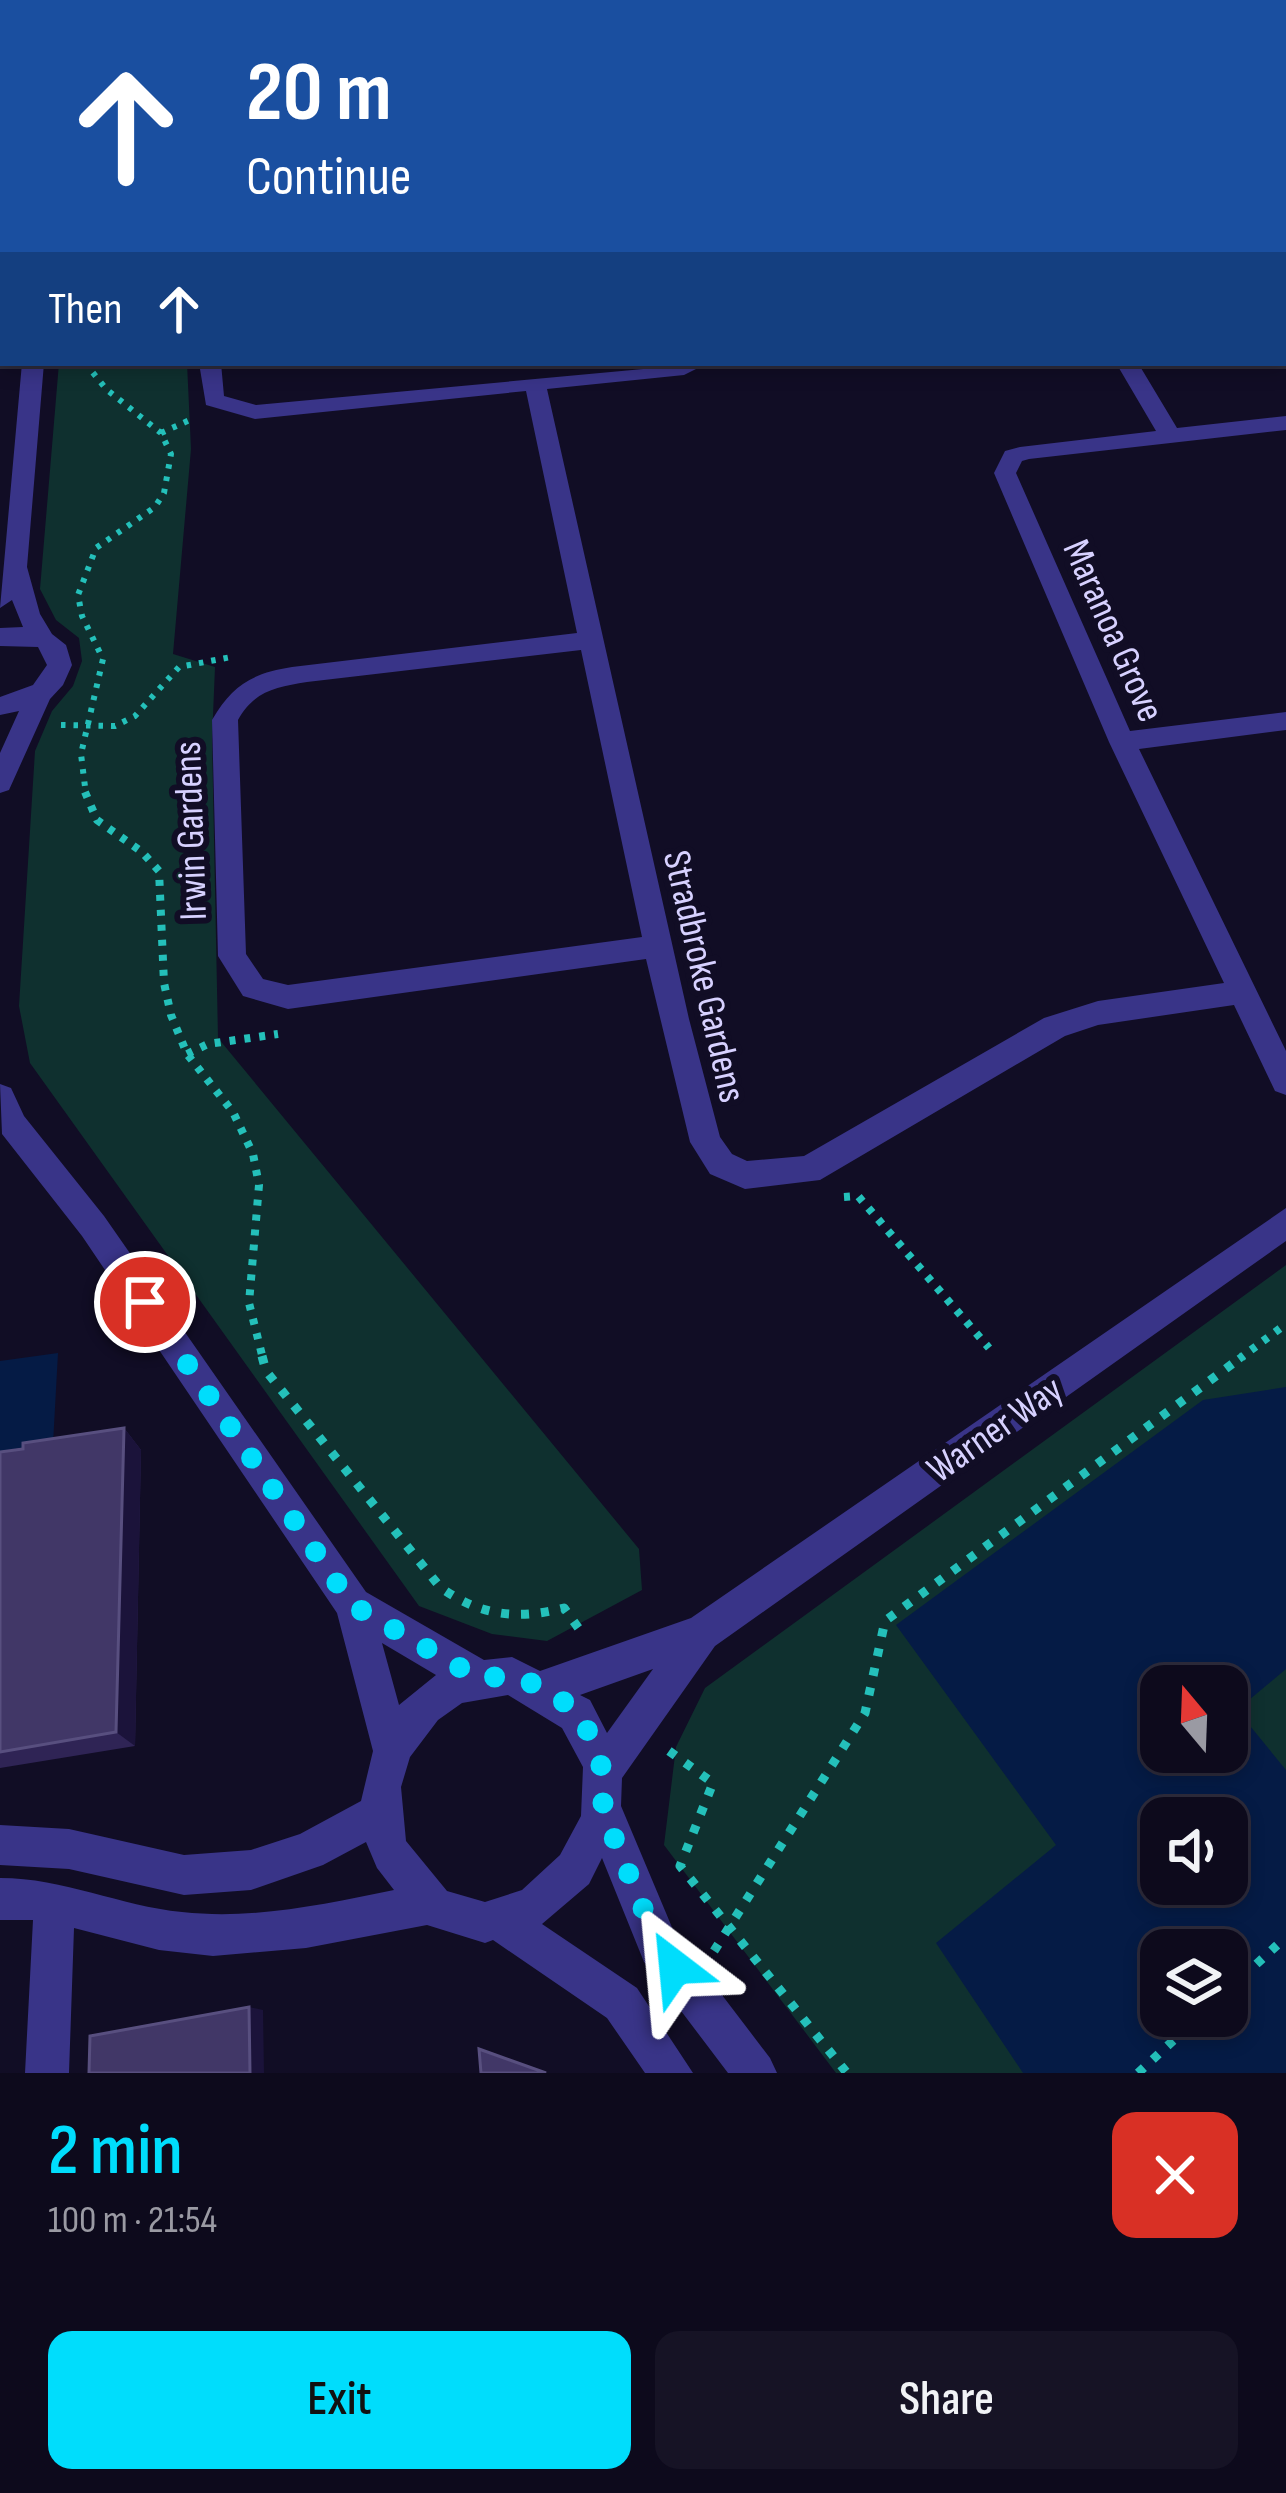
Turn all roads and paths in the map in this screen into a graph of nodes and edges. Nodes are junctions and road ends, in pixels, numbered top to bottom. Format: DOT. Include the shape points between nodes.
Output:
graph roads {
  1 [pos="33,366"];
  2 [pos="210,366"];
  3 [pos="690,366"];
  4 [pos="1129,366"];
  5 [pos="535,386"];
  6 [pos="1286,423"];
  7 [pos="28,429"];
  8 [pos="0,431"];
  9 [pos="1170,436"];
  10 [pos="15,567"];
  11 [pos="0,600"];
  12 [pos="0,637"];
  13 [pos="41,637"];
  14 [pos="594,640"];
  15 [pos="231,657"];
  16 [pos="39,695"];
  17 [pos="0,706"];
  18 [pos="1286,722"];
  19 [pos="25,726"];
  20 [pos="1122,742"];
  21 [pos="0,784"];
  22 [pos="657,946"];
  23 [pos="1244,992"];
  24 [pos="1286,1082"];
  25 [pos="0,1096"];
  26 [pos="814,1167"];
  27 [pos="1286,1223"];
  28 [pos="1286,1324"];
  29 [pos="989,1348"];
  30 [pos="352,1605"];
  31 [pos="702,1633"];
  32 [pos="478,1678"];
  33 [pos="545,1688"];
  34 [pos="392,1750"];
  35 [pos="603,1791"];
  36 [pos="380,1812"];
  37 [pos="0,1845"];
  38 [pos="680,1866"];
  39 [pos="0,1899"];
  40 [pos="54,1904"];
  41 [pos="429,1904"];
  42 [pos="500,1920"];
  43 [pos="729,1929"];
  44 [pos="1286,1937"];
  45 [pos="1248,1972"];
  46 [pos="690,1988"];
  47 [pos="1177,2037"];
  48 [pos="46,2073"];
  49 [pos="671,2073"];
  50 [pos="755,2073"];
  51 [pos="848,2073"];
  52 [pos="1138,2073"];
  1 -- 7 [label="street"];
  2 -- 5 [label="street" via="214,400 255,412"];
  3 -- 5 [label="street"];
  4 -- 9 [label="street"];
  5 -- 14 [label="street, Stradbroke Gardens"];
  6 -- 9 [label="street, Maranoa Grove"];
  7 -- 8 [label="street"];
  7 -- 10 [label="street"];
  9 -- 20 [label="street, Maranoa Grove" via="1028,452 1013,456 1005,473"];
  10 -- 11 [label="street"];
  10 -- 13 [label="street"];
  12 -- 13 [label="street"];
  13 -- 16 [label="street" via="62,663"];
  14 -- 22 [label="street, Stradbroke Gardens"];
  14 -- 22 [label="street, Irwin Gardens" via="307,673 237,695 225,720 232,956 253,988 287,997"];
  15 -- 19 [label="path" via="179,667 135,716 115,726"];
  16 -- 17 [label="street"];
  16 -- 19 [label="street"];
  18 -- 20 [label="street"];
  19 -- 21 [label="street"];
  20 -- 23 [label="street, Maranoa Grove"];
  22 -- 26 [label="street, Stradbroke Gardens" via="698,1118 721,1164 745,1175"];
  23 -- 24 [label="street, Maranoa Grove"];
  23 -- 26 [label="street, Stradbroke Gardens" via="1055,1027"];
  25 -- 30 [label="street"];
  26 -- 29 [label="path" via="841,1198 857,1196"];
  27 -- 31 [label="street, Warner Way"];
  28 -- 43 [label="path" via="885,1621 865,1713"];
  30 -- 32 [label="street"];
  30 -- 34 [label="street"];
  31 -- 33 [label="street, Warner Way"];
  31 -- 35 [label="street, Warner Way"];
  32 -- 33 [label="street" via="512,1676"];
  32 -- 34 [label="street" via="443,1692 413,1717"];
  33 -- 35 [label="street" via="592,1737"];
  34 -- 36 [label="street"];
  35 -- 42 [label="street" via="591,1850 568,1883 537,1908"];
  35 -- 46 [label="street" via="659,1947"];
  36 -- 37 [label="street" via="309,1850 250,1870 206,1874"];
  36 -- 41 [label="street" via="387,1848"];
  38 -- 43 [label="path"];
  39 -- 40 [label="street"];
  40 -- 41 [label="street" via="178,1934 252,1935"];
  40 -- 48 [label="street"];
  41 -- 42 [label="street" via="463,1918"];
  42 -- 49 [label="street" via="622,2002"];
  43 -- 46 [label="path"];
  43 -- 51 [label="path"];
  44 -- 45 [label="path"];
  46 -- 50 [label="street"];
  47 -- 52 [label="path"];
}
